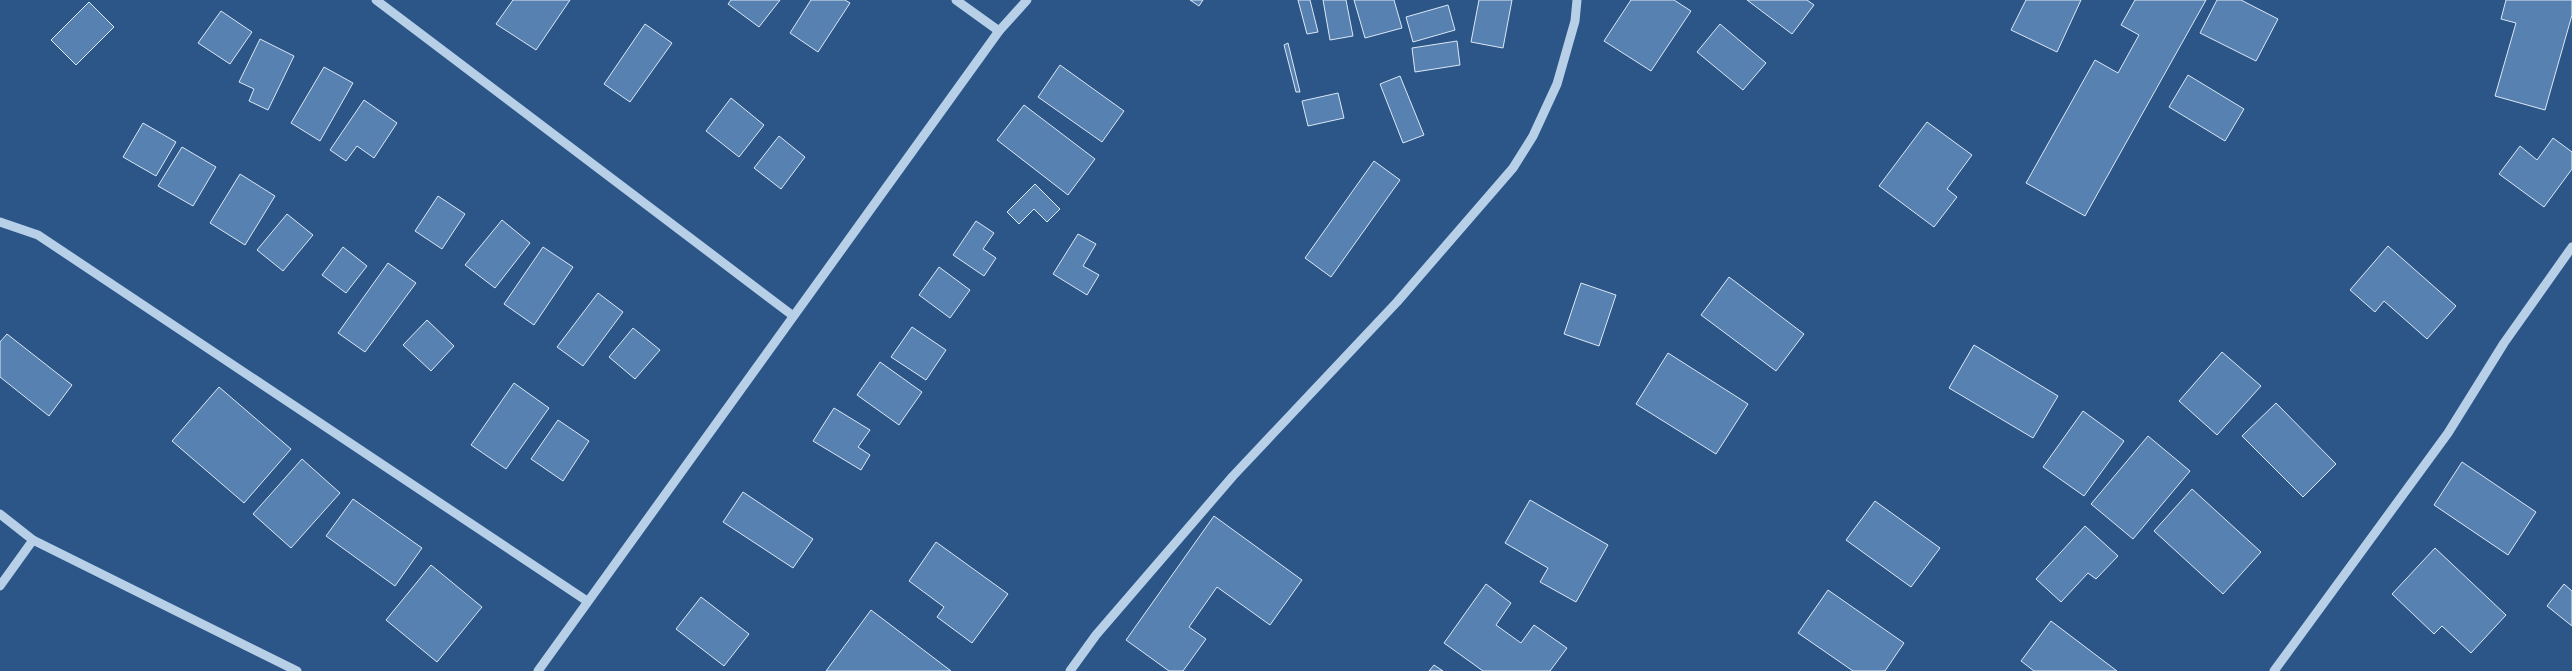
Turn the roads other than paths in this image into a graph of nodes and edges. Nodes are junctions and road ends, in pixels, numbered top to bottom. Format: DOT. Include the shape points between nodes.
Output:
graph roads {
  1 [pos="376,0"];
  2 [pos="956,0"];
  3 [pos="1027,0"];
  4 [pos="1577,0"];
  5 [pos="998,31"];
  6 [pos="0,222"];
  7 [pos="2572,248"];
  8 [pos="792,315"];
  9 [pos="0,514"];
  10 [pos="33,540"];
  11 [pos="0,586"];
  12 [pos="587,601"];
  13 [pos="297,671"];
  14 [pos="538,671"];
  15 [pos="1070,671"];
  16 [pos="2274,671"];
  1 -- 8 [label="street"];
  2 -- 5 [label="street"];
  3 -- 5 [label="street"];
  4 -- 15 [label="street" via="1575,21 1557,84 1533,136 1513,168 1397,302 1233,476 1096,635"];
  5 -- 8 [label="street"];
  6 -- 12 [label="street" via="38,235"];
  7 -- 16 [label="street" via="2504,343 2448,433"];
  8 -- 12 [label="street"];
  9 -- 10 [label="street"];
  10 -- 11 [label="street"];
  10 -- 13 [label="street"];
  12 -- 14 [label="street"];
}
